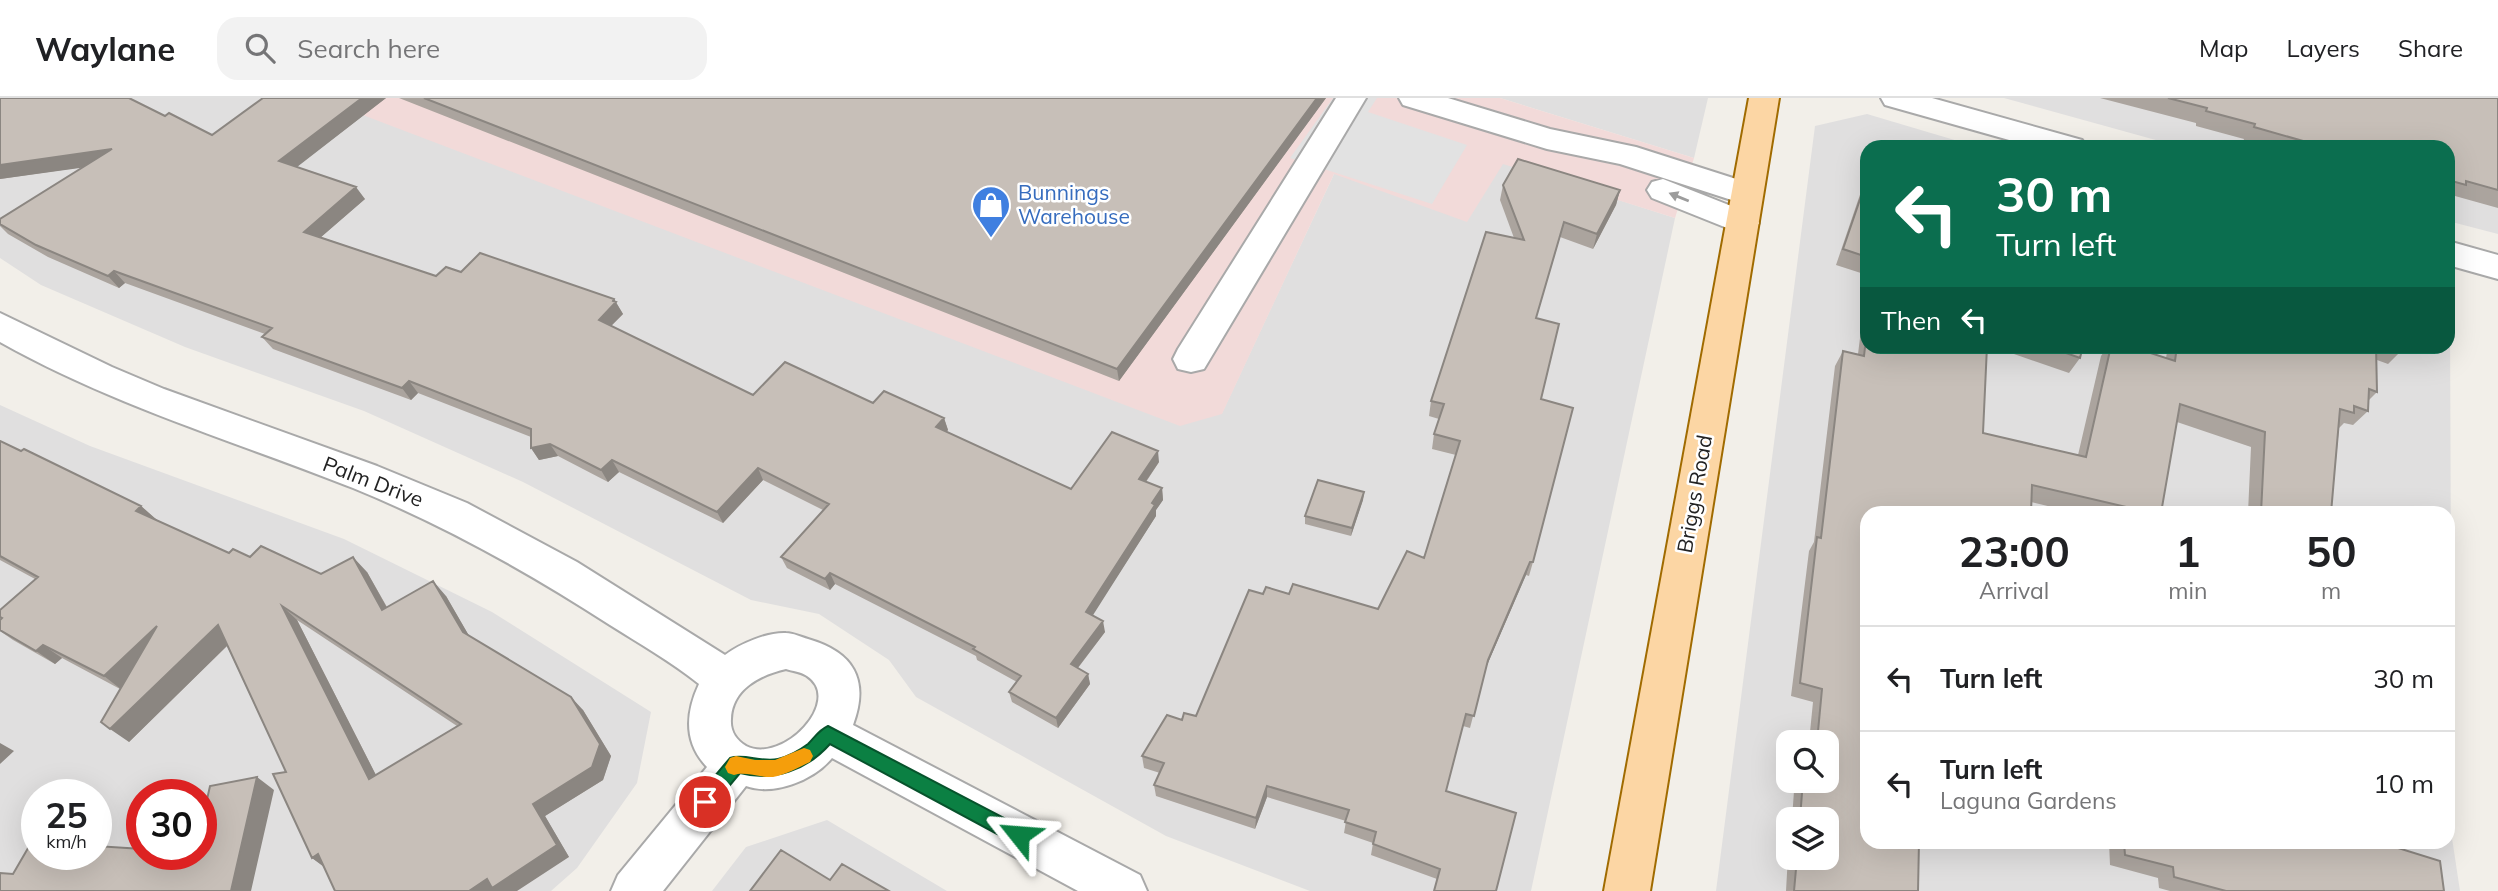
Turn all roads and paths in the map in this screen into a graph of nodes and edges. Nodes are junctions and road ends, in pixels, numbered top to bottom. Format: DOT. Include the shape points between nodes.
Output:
graph roads {
  1 [pos="1351,98"];
  2 [pos="1414,98"];
  3 [pos="1764,98"];
  4 [pos="1896,98"];
  5 [pos="2046,140"];
  6 [pos="1744,209"];
  7 [pos="2455,255"];
  8 [pos="2498,267"];
  9 [pos="0,326"];
  10 [pos="1191,359"];
  11 [pos="725,680"];
  12 [pos="828,734"];
  13 [pos="736,764"];
  14 [pos="634,891"];
  15 [pos="1124,891"];
  16 [pos="1627,891"];
  1 -- 10 [label="street"];
  2 -- 6 [label="street" via="1547,139"];
  3 -- 6 [label="main road, Briggs Road"];
  4 -- 5 [label="street"];
  6 -- 16 [label="main road, Briggs Road"];
  7 -- 8 [label="street"];
  9 -- 11 [label="street, Palm Drive" via="32,346 142,394 466,520"];
  11 -- 12 [label="street" via="764,655 807,653 836,677 841,695"];
  11 -- 13 [label="street" via="713,698 710,737 720,753"];
  12 -- 13 [label="street" via="814,750 775,768"];
  12 -- 15 [label="street"];
  13 -- 14 [label="street"];
}
